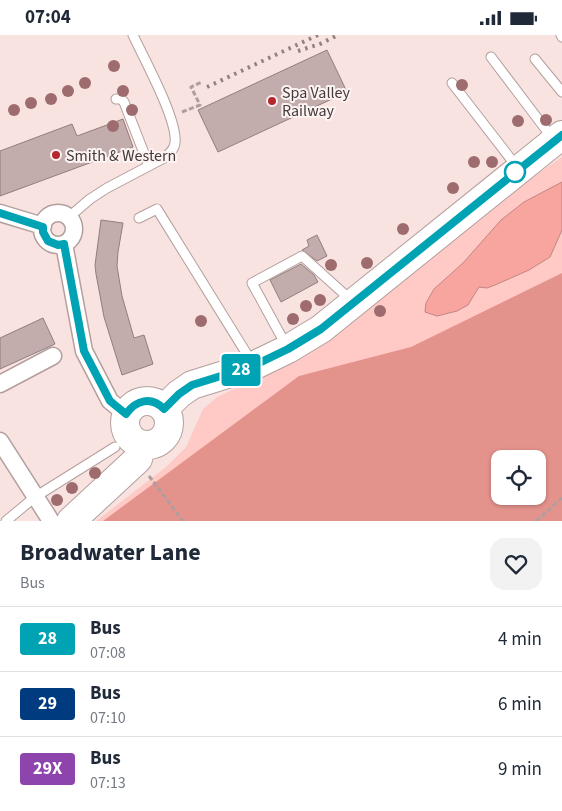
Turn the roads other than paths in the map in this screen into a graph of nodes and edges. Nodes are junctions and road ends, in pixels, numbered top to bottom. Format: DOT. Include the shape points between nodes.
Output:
graph roads {
  1 [pos="133,35"];
  2 [pos="490,57"];
  3 [pos="535,59"];
  4 [pos="452,83"];
  5 [pos="562,92"];
  6 [pos="116,99"];
  7 [pos="558,138"];
  8 [pos="149,166"];
  9 [pos="519,169"];
  10 [pos="0,213"];
  11 [pos="69,217"];
  12 [pos="139,218"];
  13 [pos="43,227"];
  14 [pos="64,244"];
  15 [pos="354,303"];
  16 [pos="288,349"];
  17 [pos="53,356"];
  18 [pos="253,366"];
  19 [pos="0,384"];
  20 [pos="164,409"];
  21 [pos="126,414"];
  22 [pos="0,441"];
  23 [pos="132,450"];
  24 [pos="35,497"];
  25 [pos="6,521"];
  26 [pos="51,521"];
  27 [pos="71,521"];
  1 -- 8 [label="lane" via="171,117 175,134 171,153"];
  2 -- 7 [label="lane"];
  3 -- 5 [label="lane"];
  4 -- 9 [label="lane"];
  6 -- 8 [label="lane" via="124,102"];
  7 -- 9 [label="highway"];
  8 -- 11 [label="lane" via="101,192"];
  9 -- 15 [label="highway"];
  10 -- 13 [label="street"];
  11 -- 13 [label="street" via="51,215"];
  11 -- 14 [label="street" via="74,232"];
  12 -- 18 [label="lane" via="157,209"];
  13 -- 14 [label="street" via="48,241"];
  14 -- 21 [label="street" via="84,351 110,401"];
  15 -- 16 [label="highway"];
  15 -- 16 [label="lane" via="302,256 252,283"];
  16 -- 18 [label="highway"];
  17 -- 19 [label="street"];
  18 -- 20 [label="highway" via="192,385"];
  20 -- 21 [label="highway" via="160,404 146,401 134,404"];
  20 -- 23 [label="highway" via="168,416 168,431 157,443"];
  21 -- 23 [label="highway" via="125,431 134,442"];
  22 -- 24 [label="street"];
  23 -- 24 [label="lane"];
  23 -- 27 [label="highway"];
  24 -- 25 [label="lane"];
  24 -- 26 [label="street"];
}
